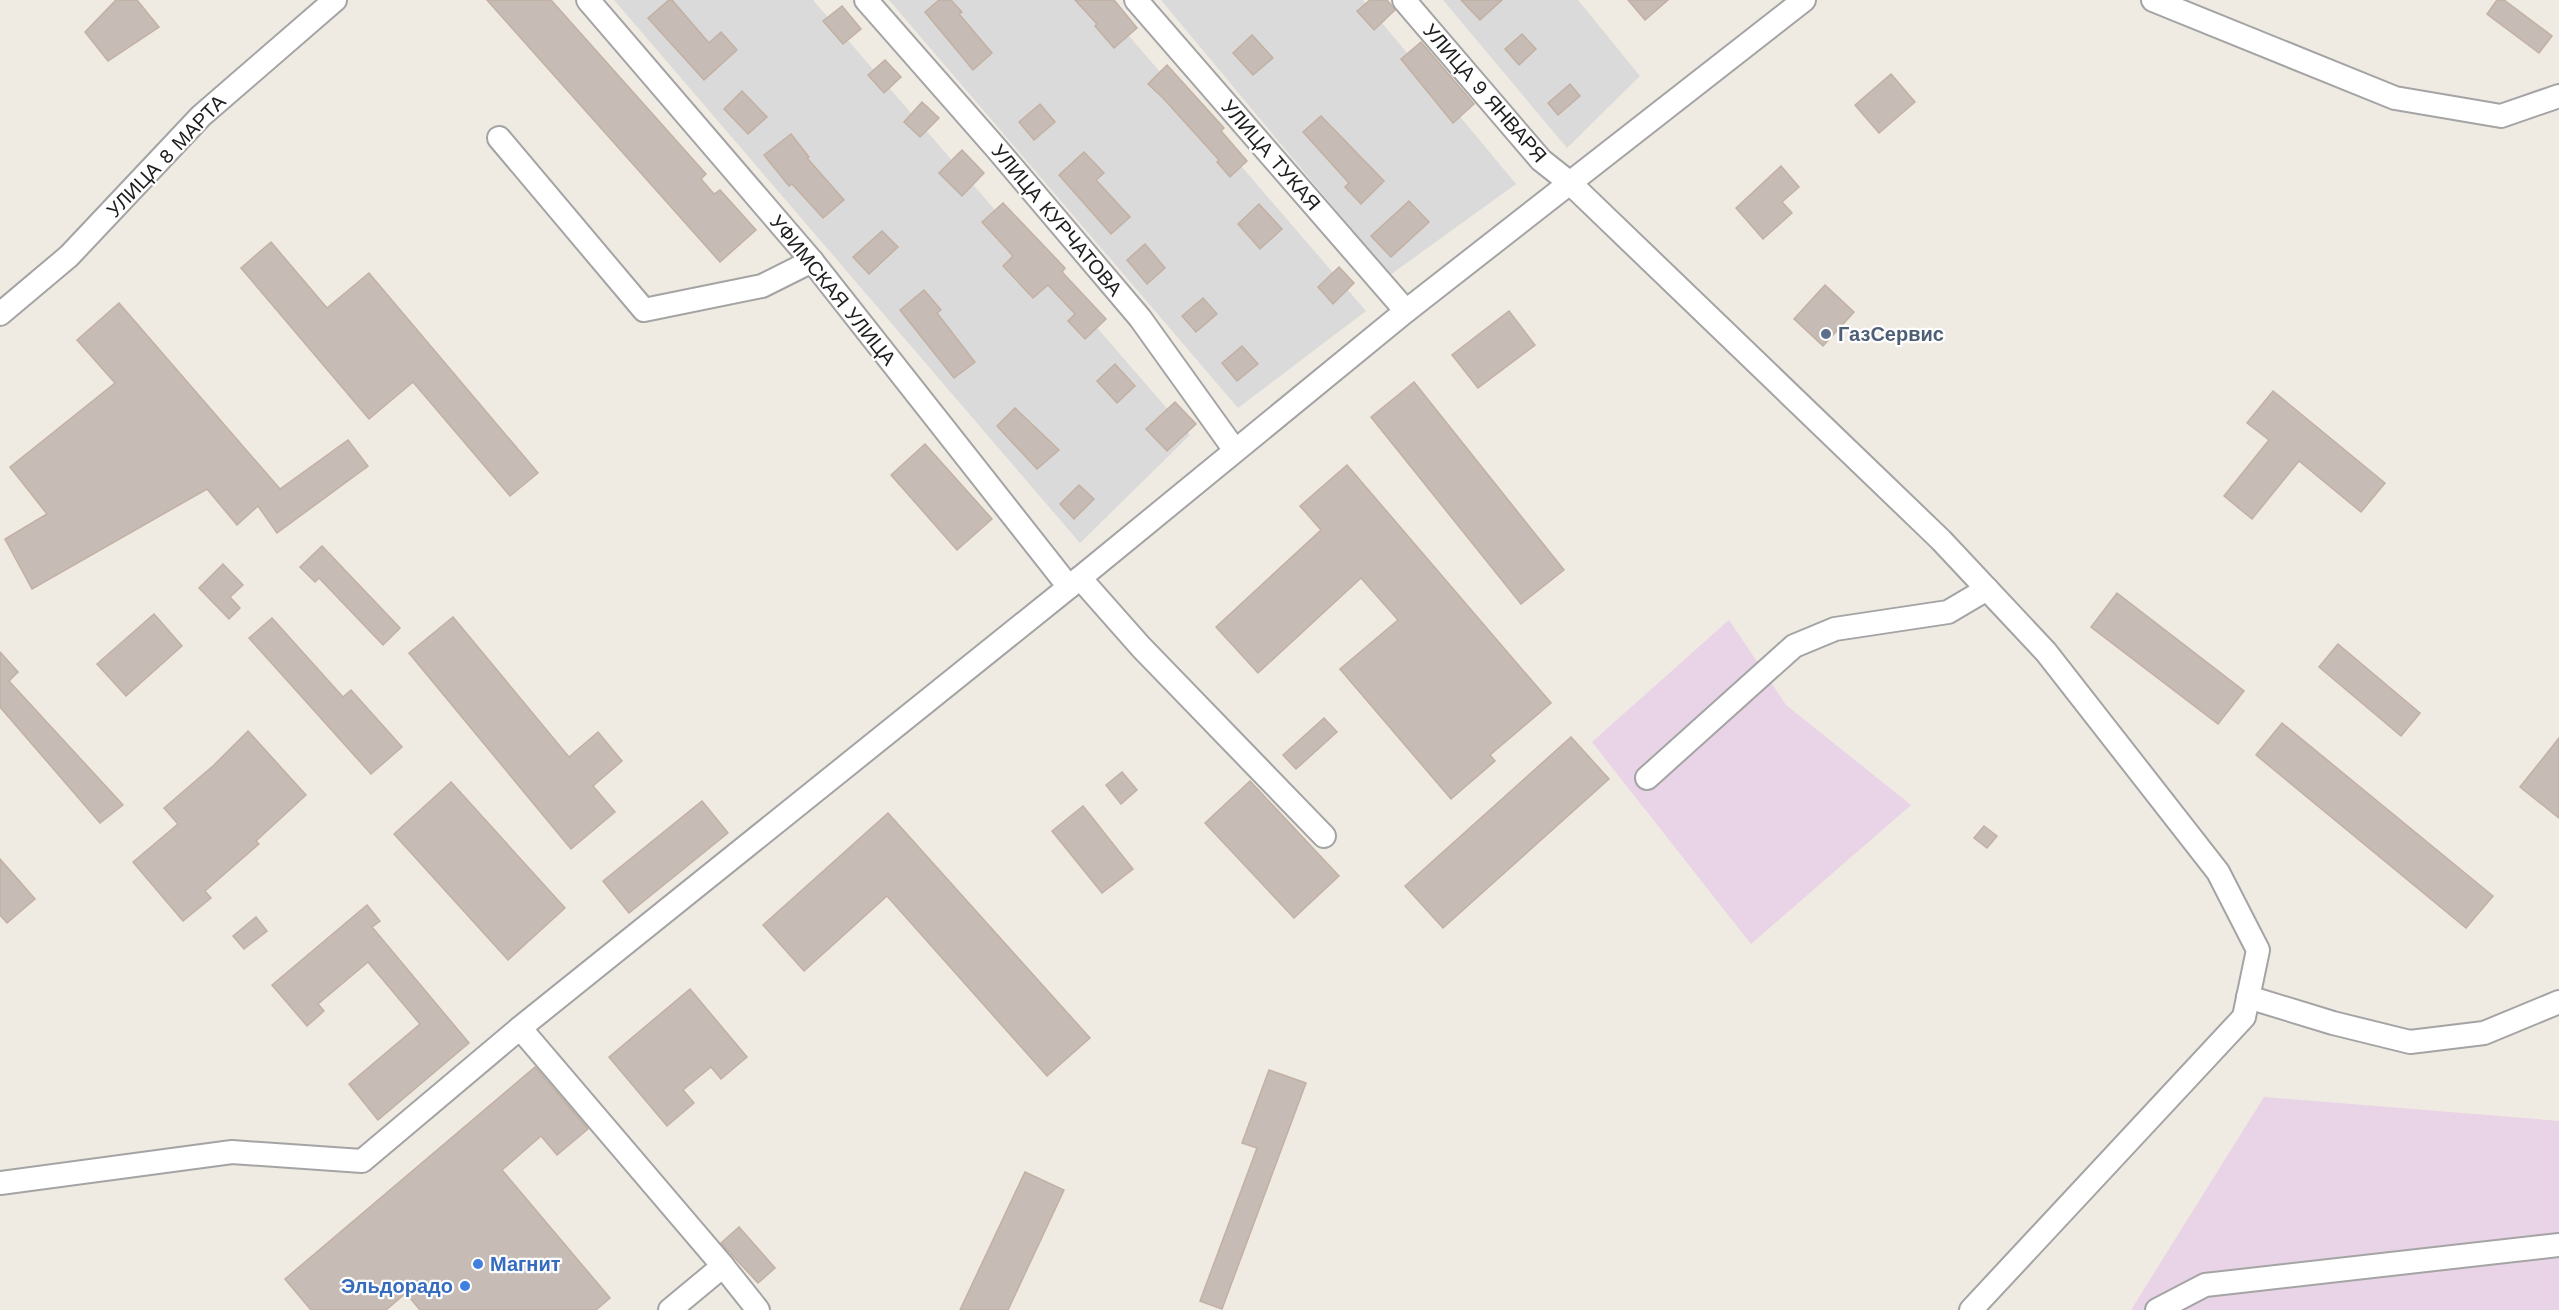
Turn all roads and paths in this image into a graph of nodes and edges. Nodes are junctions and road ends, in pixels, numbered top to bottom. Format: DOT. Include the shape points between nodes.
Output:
graph roads {
  1 [pos="335,0"];
  2 [pos="588,0"];
  3 [pos="866,0"];
  4 [pos="1136,0"];
  5 [pos="1404,0"];
  6 [pos="1804,0"];
  7 [pos="2153,0"];
  8 [pos="2559,96"];
  9 [pos="499,138"];
  10 [pos="1570,183"];
  11 [pos="812,261"];
  12 [pos="1406,311"];
  13 [pos="0,314"];
  14 [pos="1234,449"];
  15 [pos="1075,582"];
  16 [pos="1987,589"];
  17 [pos="1647,778"];
  18 [pos="1324,836"];
  19 [pos="2248,997"];
  20 [pos="2559,1002"];
  21 [pos="520,1028"];
  22 [pos="0,1183"];
  23 [pos="2559,1245"];
  24 [pos="723,1266"];
  25 [pos="670,1310"];
  26 [pos="758,1310"];
  27 [pos="1971,1310"];
  28 [pos="2157,1310"];
  1 -- 13 [label="street, УЛИЦА 8 МАРТА" via="201,116 69,256"];
  2 -- 11 [label="street, УФИМСКАЯ УЛИЦА"];
  3 -- 14 [label="street, УЛИЦА КУРЧАТОВА" via="1140,318"];
  4 -- 12 [label="street, УЛИЦА ТУКАЯ"];
  5 -- 10 [label="street, УЛИЦА 9 ЯНВАРЯ" via="1541,160"];
  6 -- 10 [label="street"];
  7 -- 8 [label="street" via="2395,98 2501,116"];
  9 -- 11 [label="street" via="644,310 762,286"];
  10 -- 12 [label="street"];
  10 -- 16 [label="street, УЛИЦА 9 ЯНВАРЯ"];
  11 -- 15 [label="street, УФИМСКАЯ УЛИЦА"];
  12 -- 14 [label="street"];
  14 -- 15 [label="street"];
  15 -- 18 [label="street, УФИМСКАЯ УЛИЦА"];
  15 -- 21 [label="street"];
  16 -- 17 [label="street" via="1948,612 1835,629 1794,646"];
  16 -- 19 [label="street, УЛИЦА 9 ЯНВАРЯ" via="2046,652 2218,873 2258,950"];
  19 -- 20 [label="street" via="2410,1042 2484,1034"];
  19 -- 27 [label="street, УЛИЦА 9 ЯНВАРЯ" via="2244,1017"];
  21 -- 22 [label="street" via="362,1161 232,1152"];
  21 -- 24 [label="street"];
  23 -- 28 [label="street" via="2205,1285"];
  24 -- 25 [label="street"];
  24 -- 26 [label="street"];
}
